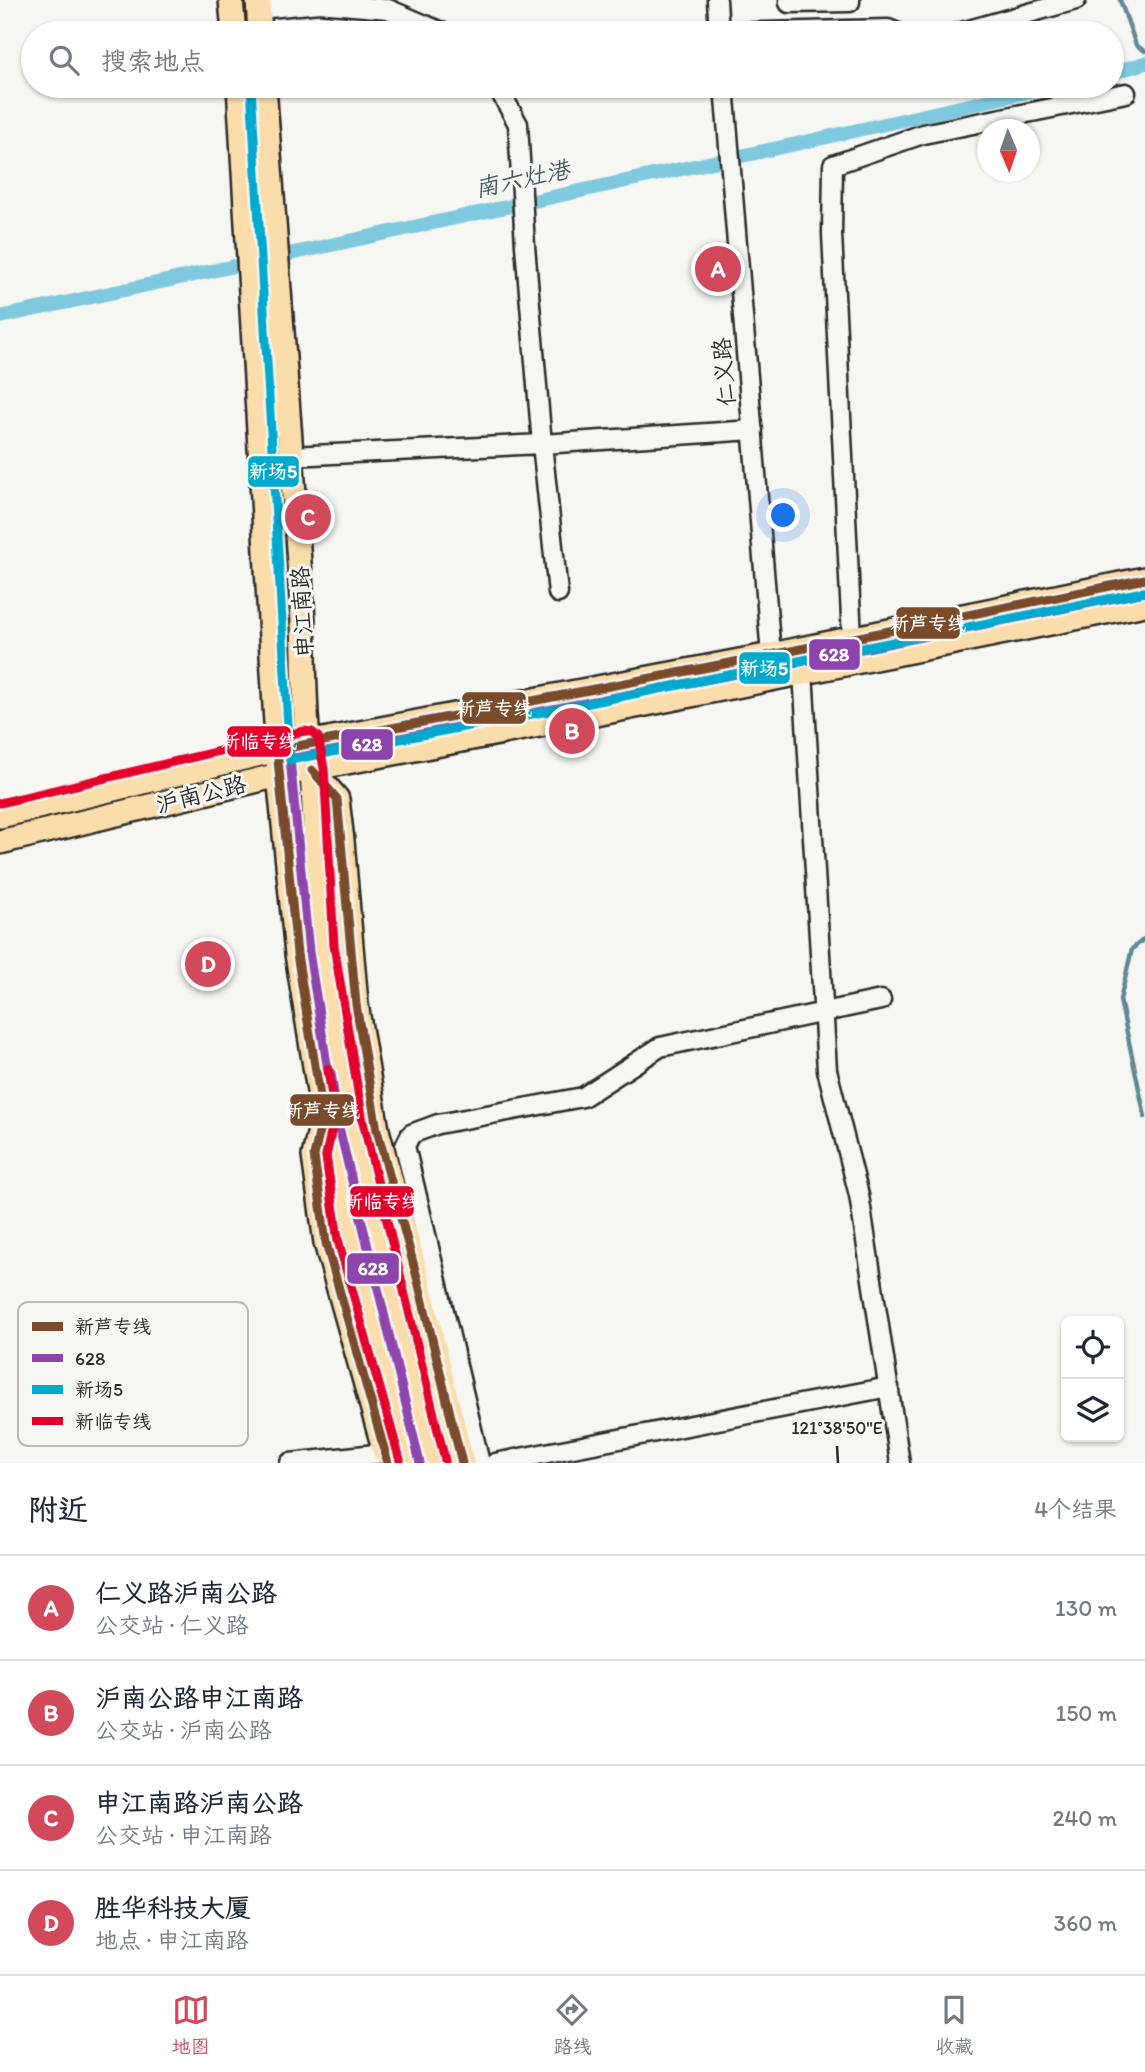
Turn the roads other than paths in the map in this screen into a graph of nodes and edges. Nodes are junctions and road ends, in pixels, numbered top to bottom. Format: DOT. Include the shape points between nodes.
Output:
graph roads {
  1 [pos="231,0"];
  2 [pos="717,0"];
  3 [pos="789,0"];
  4 [pos="850,0"];
  5 [pos="1076,0"];
  6 [pos="258,5"];
  7 [pos="233,21"];
  8 [pos="416,21"];
  9 [pos="720,21"];
  10 [pos="1001,21"];
  11 [pos="240,98"];
  12 [pos="265,98"];
  13 [pos="504,98"];
  14 [pos="725,98"];
  15 [pos="1101,98"];
  16 [pos="753,430"];
  17 [pos="542,444"];
  18 [pos="291,456"];
  19 [pos="1145,579"];
  20 [pos="558,593"];
  21 [pos="1145,604"];
  22 [pos="852,638"];
  23 [pos="771,655"];
  24 [pos="803,672"];
  25 [pos="307,743"];
  26 [pos="277,750"];
  27 [pos="312,770"];
  28 [pos="279,775"];
  29 [pos="0,816"];
  30 [pos="0,842"];
  31 [pos="881,1000"];
  32 [pos="356,1003"];
  33 [pos="823,1012"];
  34 [pos="351,1124"];
  35 [pos="889,1387"];
  36 [pos="392,1460"];
  37 [pos="290,1463"];
  38 [pos="433,1463"];
  39 [pos="462,1463"];
  40 [pos="480,1463"];
  41 [pos="495,1463"];
  42 [pos="900,1463"];
  1 -- 7 [label="main road"];
  2 -- 9 [label="street"];
  3 -- 4 [label="street"];
  5 -- 10 [label="street"];
  6 -- 8 [label="street" via="319,3 388,9"];
  11 -- 26 [label="main road, 申江南路"];
  12 -- 18 [label="main road, 申江南路"];
  13 -- 17 [label="street" via="518,124"];
  14 -- 16 [label="street, 仁义路"];
  15 -- 22 [label="street" via="923,134 833,165"];
  16 -- 17 [label="street"];
  16 -- 23 [label="street, 仁义路"];
  17 -- 18 [label="street"];
  17 -- 20 [label="street"];
  18 -- 25 [label="main road, 申江南路" via="303,606"];
  19 -- 22 [label="main road, 沪南公路"];
  21 -- 24 [label="main road, 沪南公路"];
  22 -- 23 [label="main road, 沪南公路"];
  23 -- 25 [label="main road, 沪南公路"];
  24 -- 27 [label="main road, 沪南公路"];
  24 -- 33 [label="street"];
  25 -- 26 [label="main road, 沪南公路"];
  25 -- 27 [label="main road, 申江南路"];
  26 -- 28 [label="main road, 申江南路"];
  26 -- 29 [label="main road, 沪南公路"];
  27 -- 28 [label="main road, 沪南公路"];
  27 -- 32 [label="main road" via="337,799"];
  27 -- 34 [label="main road, 申江南路" via="322,946"];
  28 -- 30 [label="main road, 沪南公路"];
  28 -- 36 [label="main road, 申江南路" via="296,954"];
  31 -- 33 [label="street"];
  32 -- 34 [label="main road" via="357,1074"];
  32 -- 39 [label="main road" via="377,1130"];
  33 -- 35 [label="street" via="827,1070 859,1195"];
  33 -- 40 [label="street" via="660,1047 583,1097 439,1124 411,1134 405,1146"];
  34 -- 38 [label="main road, 申江南路"];
  35 -- 41 [label="street"];
  35 -- 42 [label="street"];
  36 -- 37 [label="street"];
}
